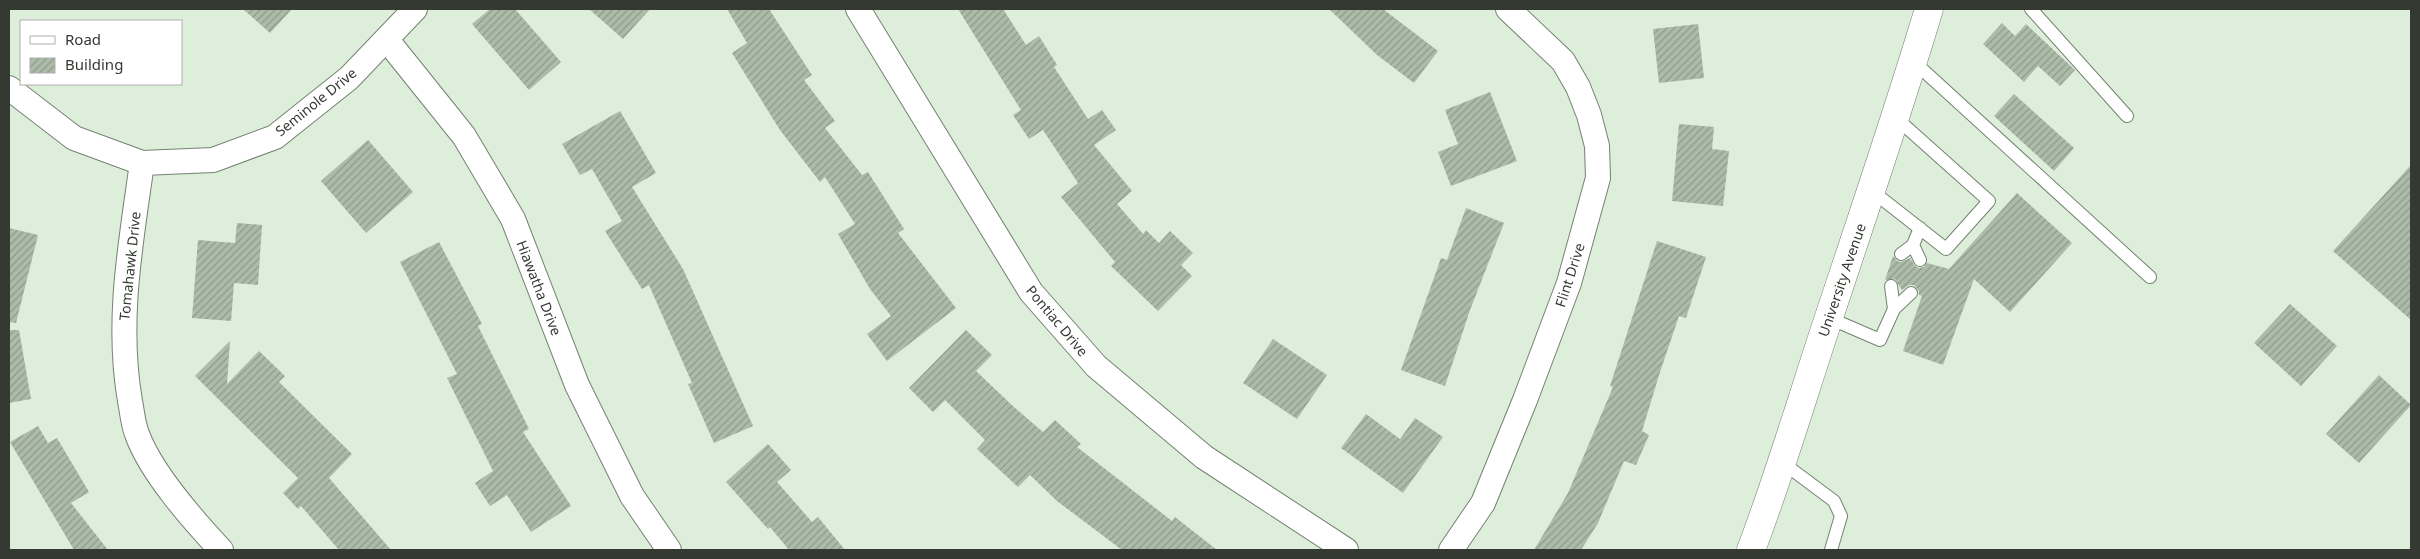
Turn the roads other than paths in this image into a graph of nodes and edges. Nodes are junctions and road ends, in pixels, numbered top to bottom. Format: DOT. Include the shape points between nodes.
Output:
graph roads {
  1 [pos="415,9"];
  2 [pos="858,9"];
  3 [pos="1508,9"];
  4 [pos="1930,9"];
  5 [pos="2031,9"];
  6 [pos="387,40"];
  7 [pos="1913,62"];
  8 [pos="9,88"];
  9 [pos="2127,116"];
  10 [pos="1896,118"];
  11 [pos="142,163"];
  12 [pos="1872,191"];
  13 [pos="1920,228"];
  14 [pos="1913,245"];
  15 [pos="1902,254"];
  16 [pos="1920,260"];
  17 [pos="2150,277"];
  18 [pos="1891,286"];
  19 [pos="1910,293"];
  20 [pos="1894,309"];
  21 [pos="1829,318"];
  22 [pos="1783,463"];
  23 [pos="221,550"];
  24 [pos="669,550"];
  25 [pos="1346,550"];
  26 [pos="1451,550"];
  27 [pos="1751,550"];
  28 [pos="1831,550"];
  1 -- 6 [label="street, Seminole Drive"];
  2 -- 25 [label="street, Pontiac Drive" via="1031,292 1096,366 1204,457"];
  3 -- 26 [label="street, Flint Drive" via="1563,61 1578,87 1597,146 1598,178 1569,283 1525,400 1483,503"];
  4 -- 7 [label="main road, University Avenue"];
  5 -- 9 [label="lane"];
  6 -- 11 [label="street, Seminole Drive" via="349,78 275,137 213,160"];
  6 -- 24 [label="street, Hiawatha Drive" via="464,136 513,219 577,385 632,496"];
  7 -- 10 [label="main road, University Avenue"];
  7 -- 17 [label="lane"];
  8 -- 11 [label="street, Seminole Drive" via="74,138"];
  10 -- 12 [label="main road, University Avenue"];
  10 -- 13 [label="lane" via="1990,202 1946,249"];
  11 -- 23 [label="street, Tomahawk Drive" via="127,269 124,329 136,434 179,501"];
  12 -- 13 [label="lane"];
  12 -- 21 [label="main road, University Avenue"];
  13 -- 14 [label="lane"];
  14 -- 15 [label="lane"];
  14 -- 16 [label="lane"];
  18 -- 20 [label="lane"];
  19 -- 20 [label="lane"];
  20 -- 21 [label="lane" via="1880,340"];
  21 -- 22 [label="main road, University Avenue"];
  22 -- 27 [label="main road, University Avenue"];
  22 -- 28 [label="lane" via="1834,501 1841,516"];
}
